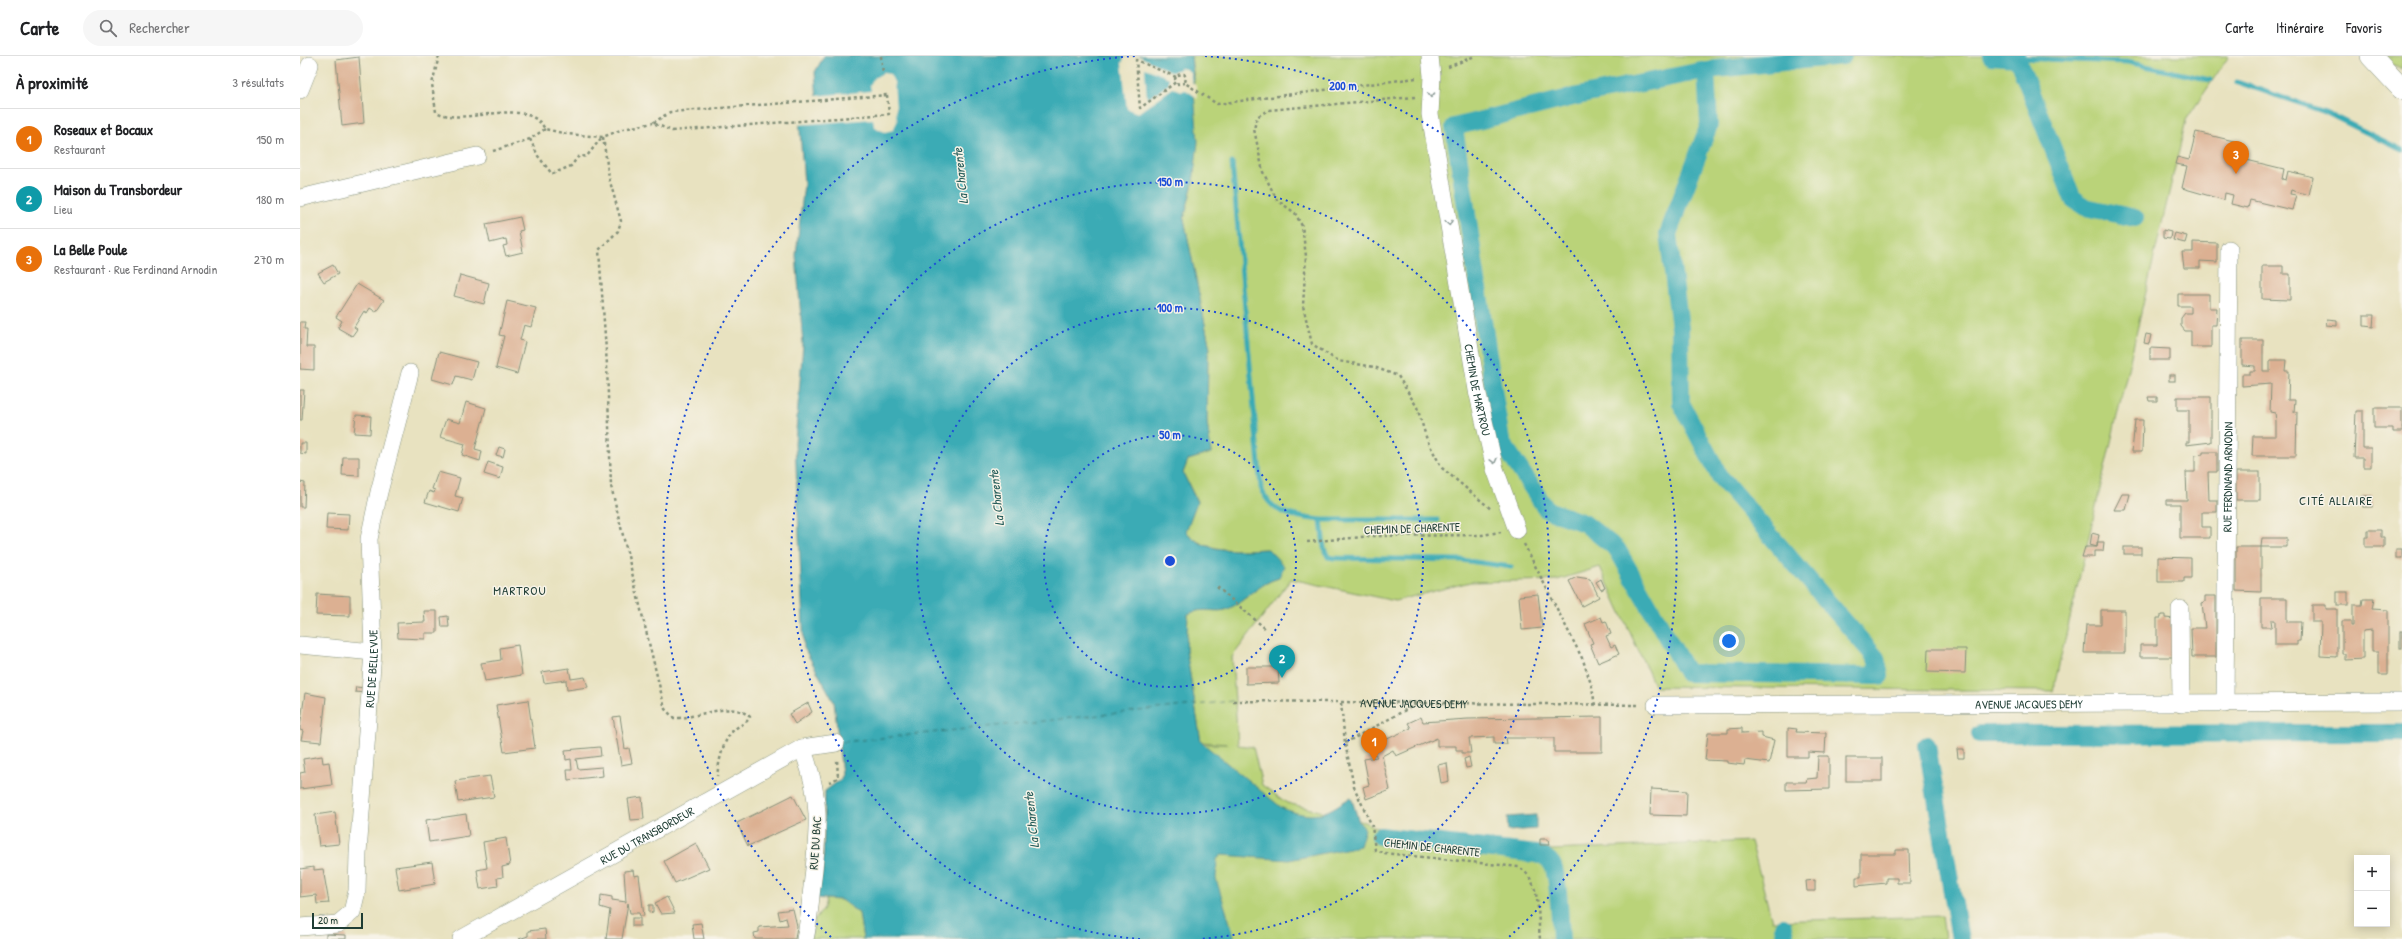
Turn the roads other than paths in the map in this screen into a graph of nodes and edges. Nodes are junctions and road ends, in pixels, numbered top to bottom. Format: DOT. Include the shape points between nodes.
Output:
graph roads {
  1 [pos="1430,56"];
  2 [pos="2371,56"];
  3 [pos="310,65"];
  4 [pos="2402,89"];
  5 [pos="300,90"];
  6 [pos="477,156"];
  7 [pos="300,198"];
  8 [pos="2229,249"];
  9 [pos="410,373"];
  10 [pos="1517,530"];
  11 [pos="2180,609"];
  12 [pos="300,645"];
  13 [pos="373,652"];
  14 [pos="2402,702"];
  15 [pos="2181,704"];
  16 [pos="2225,704"];
  17 [pos="1656,706"];
  18 [pos="836,742"];
  19 [pos="802,748"];
  20 [pos="300,927"];
  21 [pos="461,939"];
  22 [pos="805,939"];
  1 -- 10 [label="street, CHEMIN DE MARTROU, one-way" via="1430,114 1477,390 1495,469"];
  2 -- 4 [label="main road"];
  3 -- 5 [label="street"];
  6 -- 7 [label="street"];
  8 -- 16 [label="street, RUE FERDINAND ARNODIN"];
  9 -- 13 [label="street, RUE DE BELLEVUE" via="369,539"];
  11 -- 15 [label="street"];
  12 -- 13 [label="street"];
  13 -- 20 [label="street, RUE DE BELLEVUE" via="358,853 358,891 352,912 338,924"];
  14 -- 16 [label="street, AVENUE JACQUES DEMY"];
  15 -- 16 [label="street, AVENUE JACQUES DEMY"];
  15 -- 17 [label="street, AVENUE JACQUES DEMY"];
  18 -- 19 [label="street, RUE DU TRANSBORDEUR"];
  19 -- 21 [label="street, RUE DU TRANSBORDEUR"];
  19 -- 22 [label="street, RUE DU BAC" via="816,788 817,835"];
}
